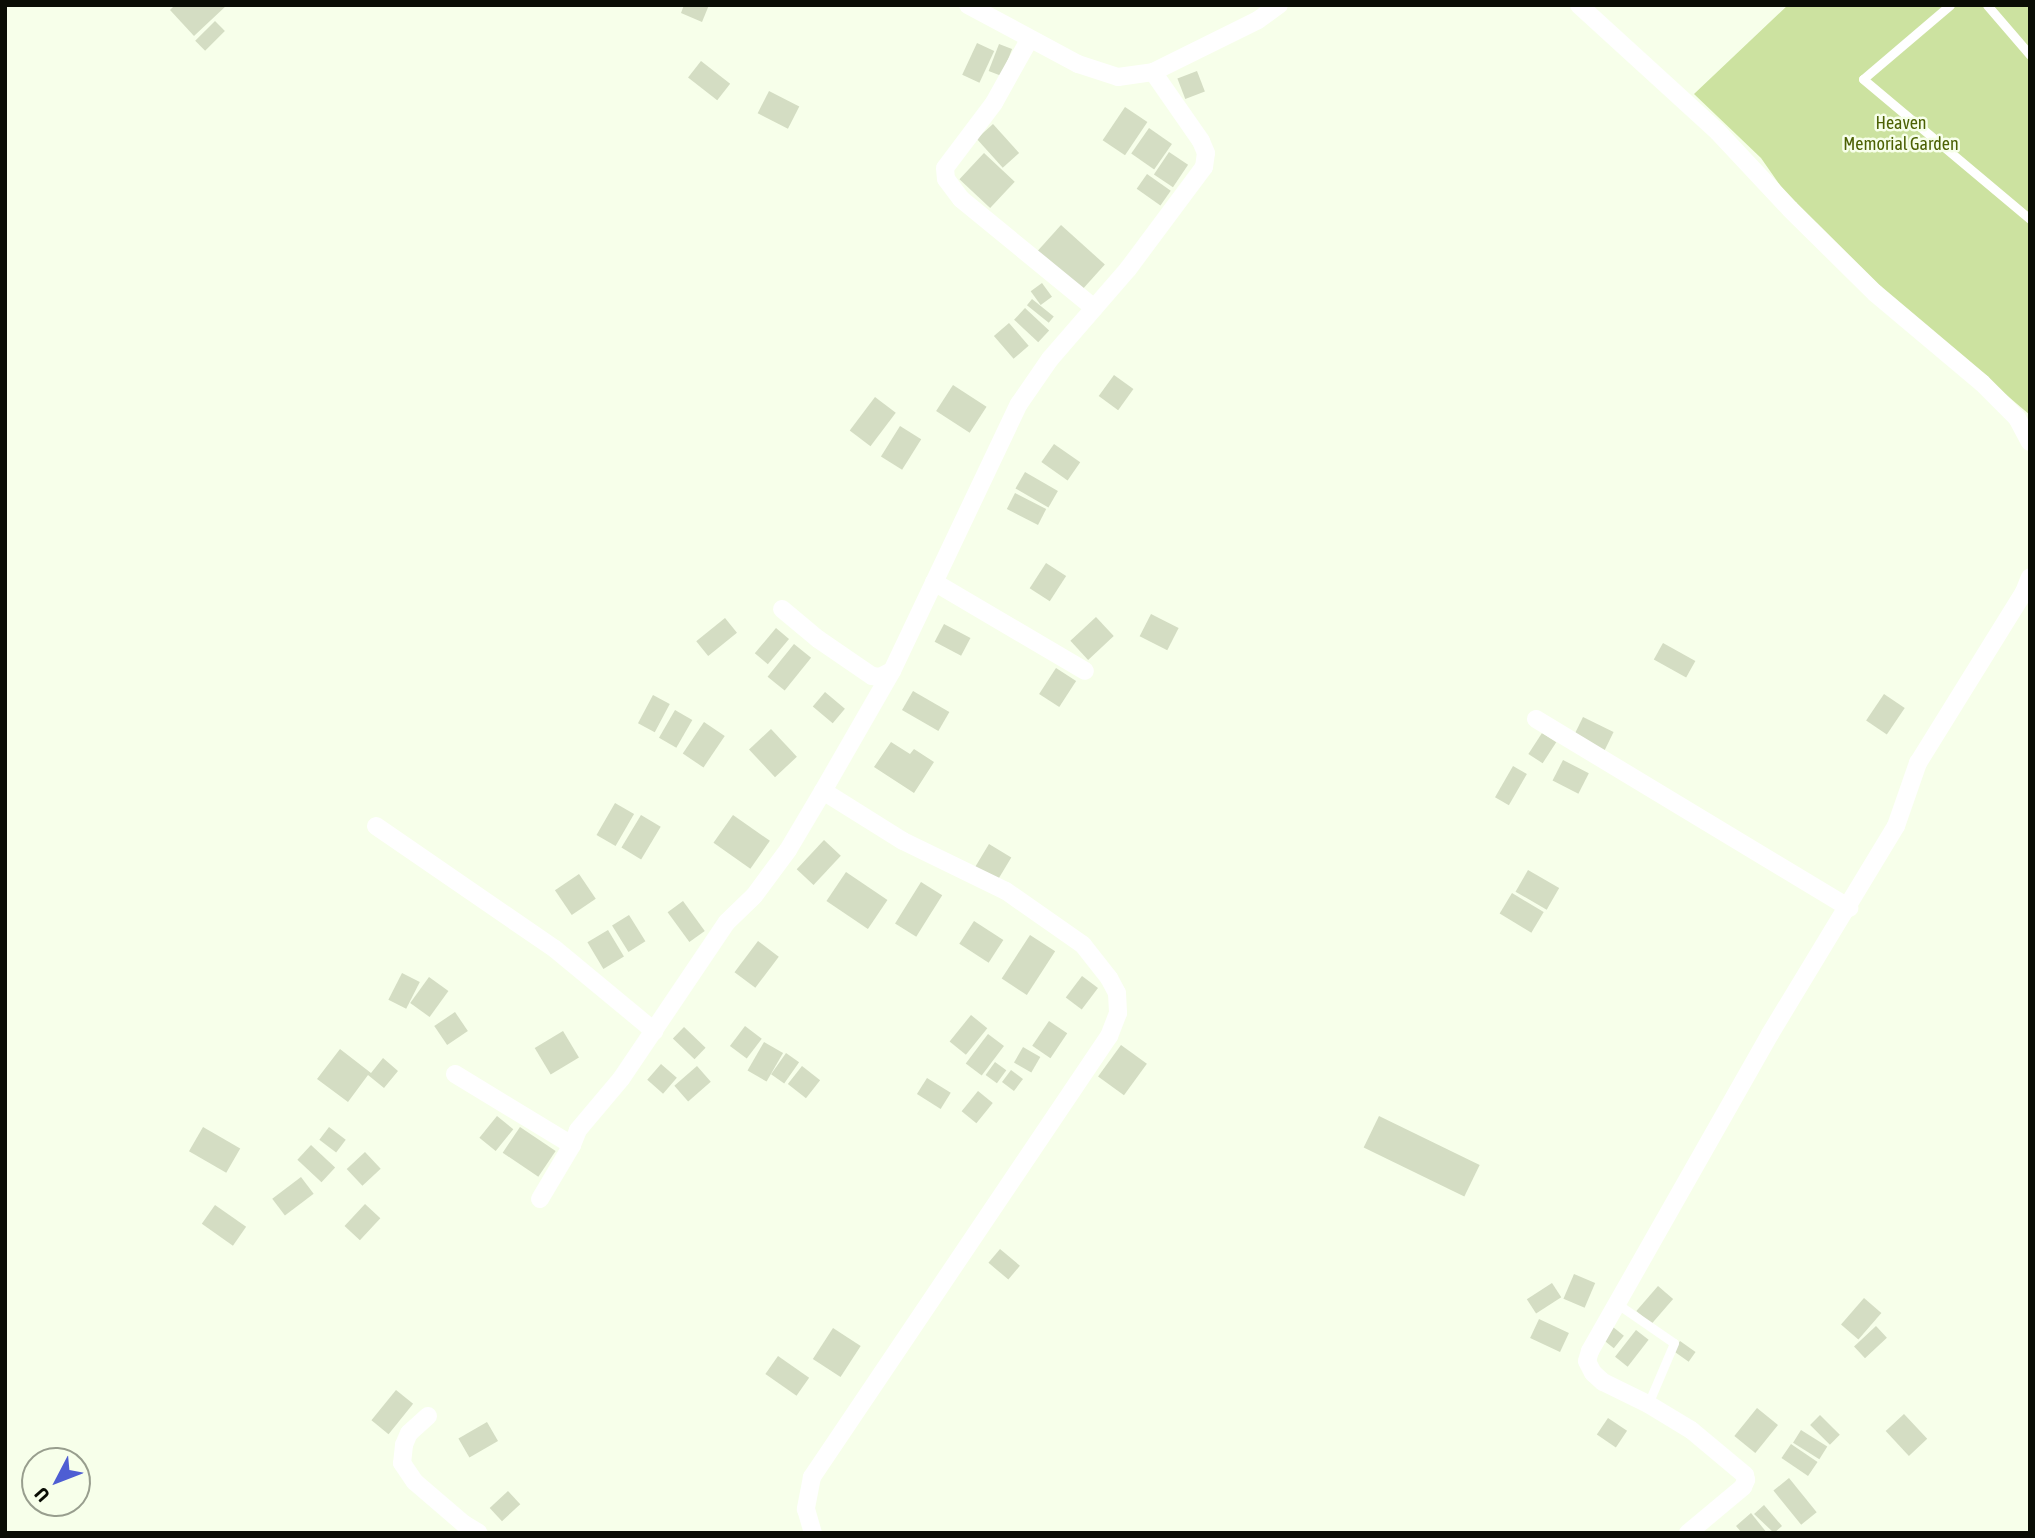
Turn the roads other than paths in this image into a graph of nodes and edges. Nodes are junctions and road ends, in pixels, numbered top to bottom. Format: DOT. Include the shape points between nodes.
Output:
graph roads {
  1 [pos="968,5"];
  2 [pos="1279,5"];
  3 [pos="1579,5"];
  4 [pos="1950,5"];
  5 [pos="1987,5"];
  6 [pos="1029,40"];
  7 [pos="2030,55"];
  8 [pos="1153,72"];
  9 [pos="2030,219"];
  10 [pos="1094,308"];
  11 [pos="2030,442"];
  12 [pos="2030,577"];
  13 [pos="934,582"];
  14 [pos="782,609"];
  15 [pos="892,671"];
  16 [pos="1084,671"];
  17 [pos="1536,719"];
  18 [pos="823,791"];
  19 [pos="376,826"];
  20 [pos="1849,908"];
  21 [pos="654,1031"];
  22 [pos="455,1074"];
  23 [pos="572,1145"];
  24 [pos="540,1199"];
  25 [pos="1616,1303"];
  26 [pos="1647,1404"];
  27 [pos="428,1416"];
  28 [pos="1689,1532"];
  29 [pos="479,1533"];
  30 [pos="813,1533"];
  1 -- 6 [label="street"];
  2 -- 8 [label="street"];
  3 -- 11 [label="street" via="1718,132 1875,293 1982,383 2017,418"];
  4 -- 9 [label="lane" via="1863,79"];
  5 -- 7 [label="lane"];
  6 -- 8 [label="street" via="1118,77"];
  6 -- 10 [label="street" via="994,103 945,168 946,179 961,199"];
  8 -- 10 [label="street" via="1201,141 1206,153 1204,167 1180,204"];
  10 -- 13 [label="street" via="1019,404"];
  12 -- 20 [label="street" via="1918,764 1896,826"];
  13 -- 15 [label="street"];
  13 -- 16 [label="street"];
  14 -- 15 [label="street" via="872,676"];
  15 -- 18 [label="street"];
  17 -- 20 [label="street"];
  18 -- 21 [label="street" via="788,850 754,896 727,922"];
  18 -- 30 [label="street" via="903,841 1006,891 1083,945 1117,993 1118,1013 1109,1036 1053,1123 822,1457 806,1494"];
  19 -- 21 [label="street" via="555,949"];
  20 -- 25 [label="street" via="1770,1034"];
  21 -- 23 [label="street" via="578,1130"];
  22 -- 23 [label="street"];
  23 -- 24 [label="street"];
  25 -- 26 [label="lane" via="1674,1343"];
  25 -- 26 [label="street" via="1587,1361 1603,1382"];
  26 -- 28 [label="street" via="1701,1438 1740,1468 1746,1480"];
  27 -- 29 [label="street" via="410,1433 402,1462 415,1482"];
}
